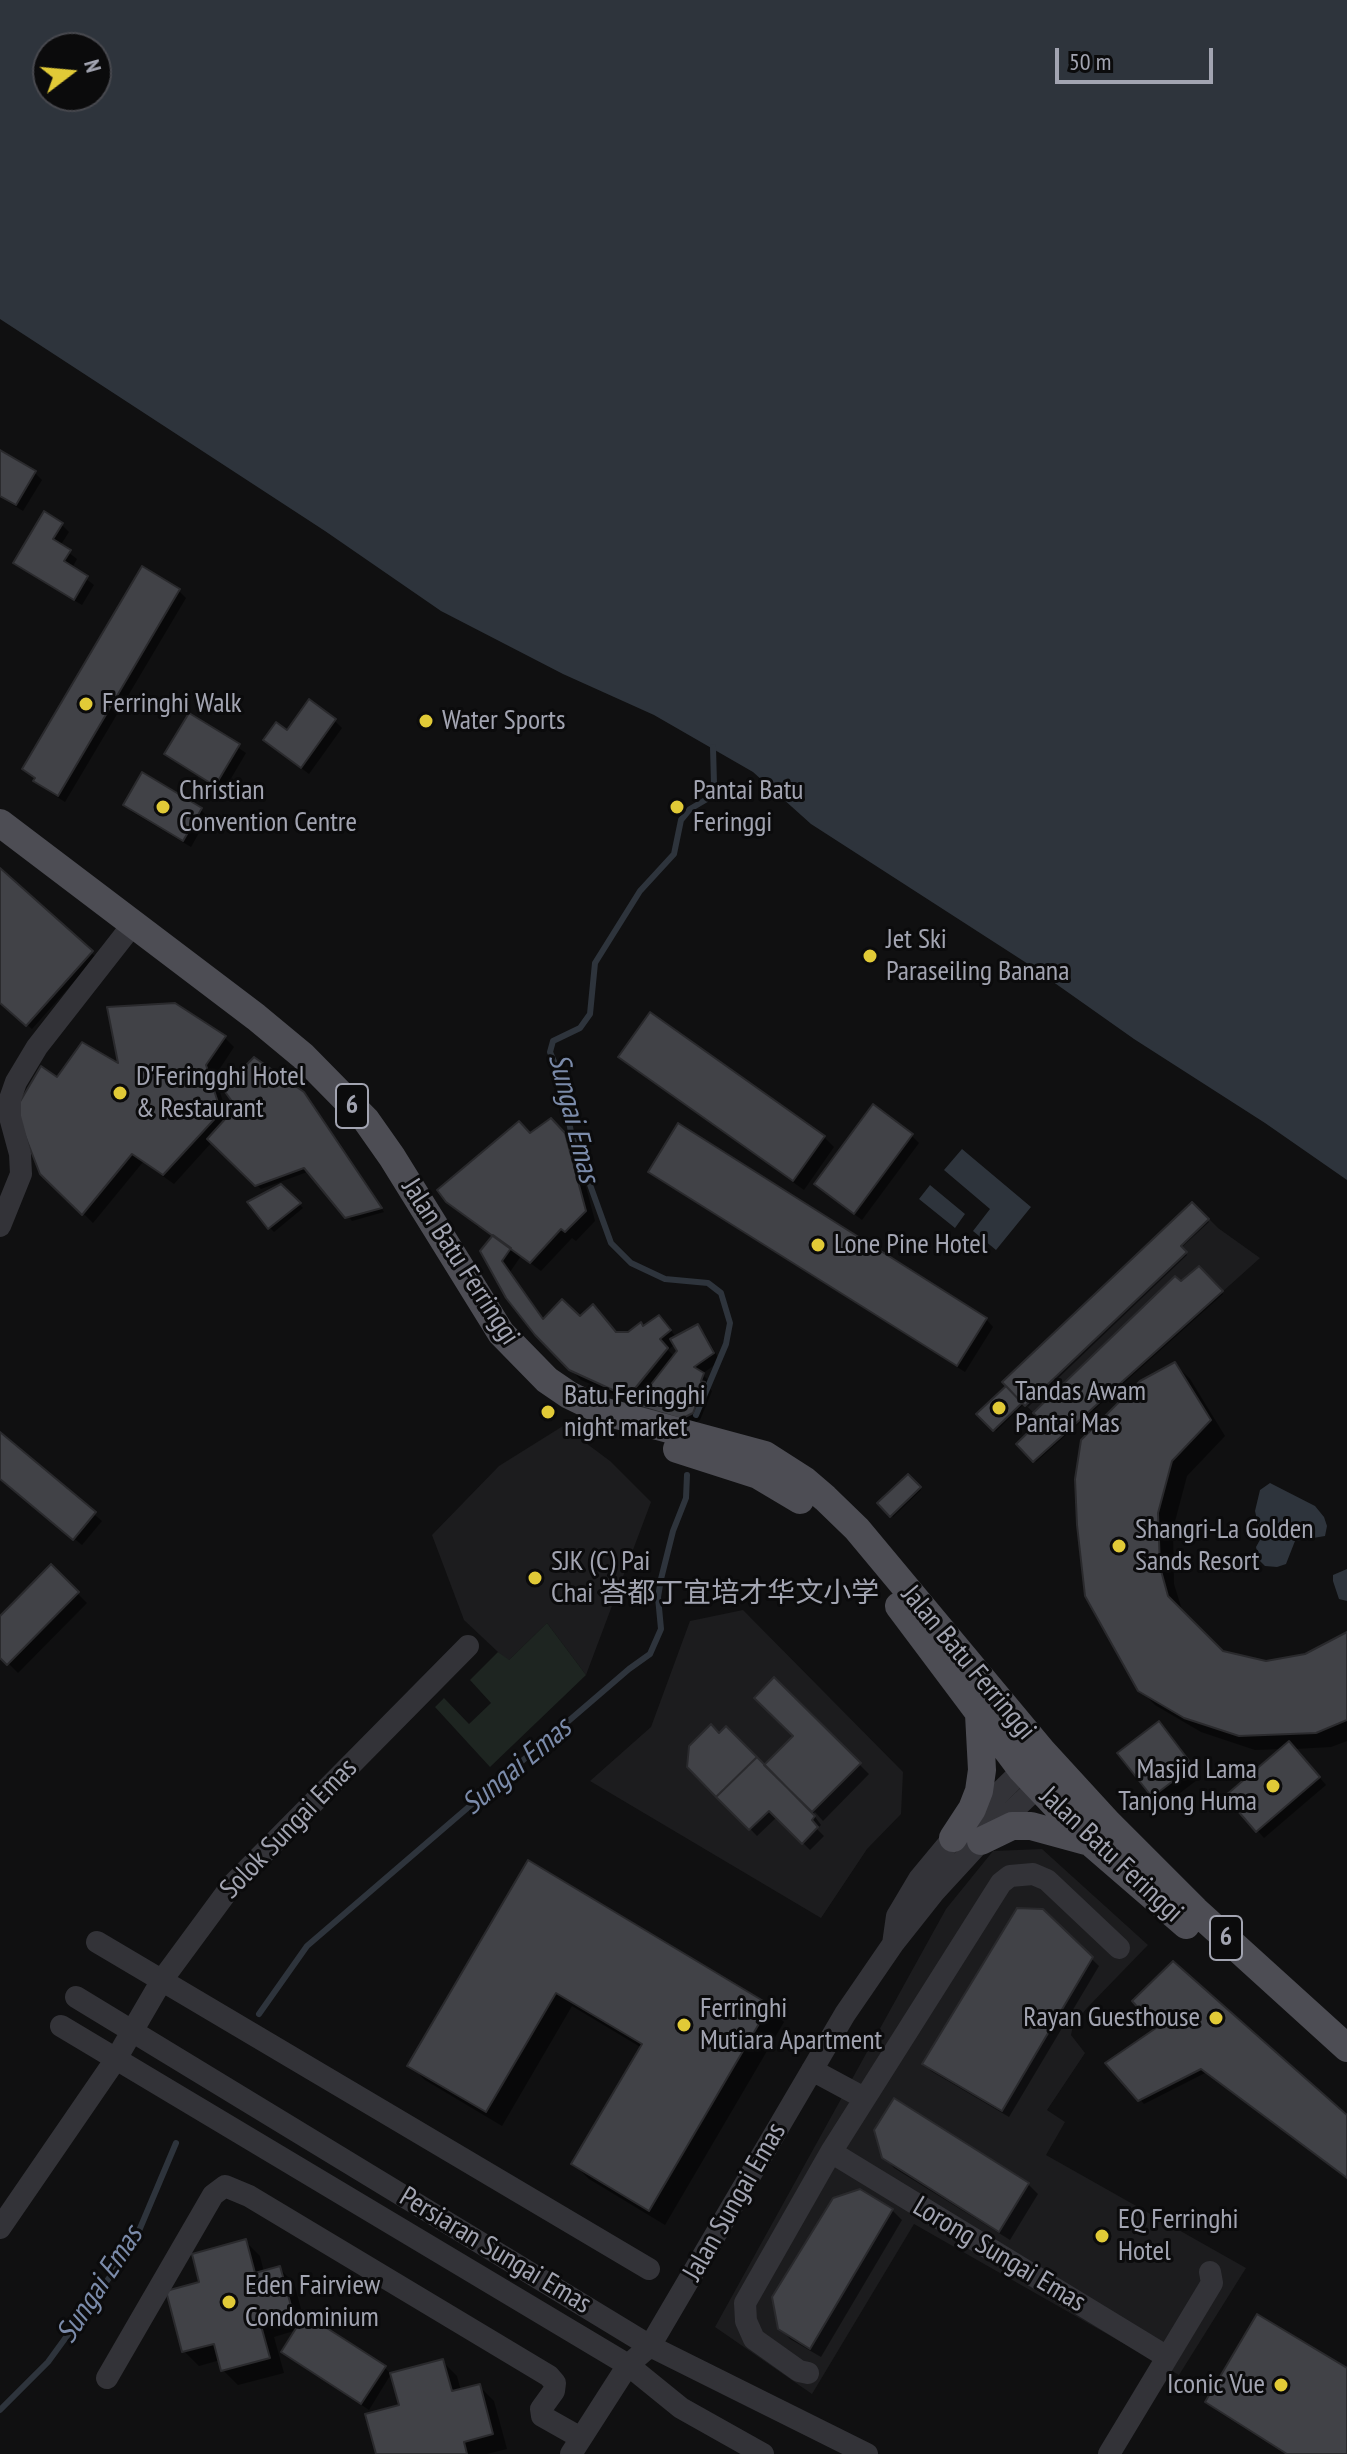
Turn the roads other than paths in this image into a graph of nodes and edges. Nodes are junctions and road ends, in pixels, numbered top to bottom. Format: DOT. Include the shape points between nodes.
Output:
graph roads {
  1 [pos="0,823"];
  2 [pos="0,839"];
  3 [pos="130,929"];
  4 [pos="0,1226"];
  5 [pos="567,1401"];
  6 [pos="468,1646"];
  7 [pos="979,1714"];
  8 [pos="1040,1769"];
  9 [pos="953,1838"];
  10 [pos="981,1841"];
  11 [pos="1091,1843"];
  12 [pos="97,1942"];
  13 [pos="893,1944"];
  14 [pos="1119,1948"];
  15 [pos="162,1980"];
  16 [pos="76,1997"];
  17 [pos="61,2026"];
  18 [pos="133,2030"];
  19 [pos="1347,2048"];
  20 [pos="116,2059"];
  21 [pos="1347,2063"];
  22 [pos="812,2070"];
  23 [pos="864,2098"];
  24 [pos="831,2152"];
  25 [pos="0,2228"];
  26 [pos="649,2269"];
  27 [pos="1210,2272"];
  28 [pos="650,2346"];
  29 [pos="1167,2357"];
  30 [pos="628,2365"];
  31 [pos="808,2373"];
  32 [pos="107,2378"];
  33 [pos="576,2446"];
  34 [pos="763,2454"];
  35 [pos="867,2454"];
  36 [pos="1109,2454"];
  1 -- 3 [label="main road, Jalan Batu Ferringgi / 6"];
  2 -- 3 [label="main road, Jalan Batu Ferringgi / 6"];
  3 -- 4 [label="street" via="37,1047 16,1082 10,1117 21,1174"];
  3 -- 5 [label="main road, Jalan Batu Ferringgi / 6" via="295,1065 355,1127 421,1216 494,1344 523,1377"];
  5 -- 7 [label="main road, Jalan Batu Ferringgi / 6" via="599,1423 758,1475 817,1513 911,1621"];
  5 -- 8 [label="main road, Jalan Batu Ferringgi / 6" via="765,1455 804,1480 857,1529"];
  6 -- 15 [label="street, Solok Sungai Emas" via="232,1885"];
  7 -- 8 [label="main road, Jalan Batu Ferringgi / 6"];
  7 -- 9 [label="main road" via="979,1791"];
  8 -- 9 [label="street, Jalan Sungai Emas"];
  8 -- 10 [label="street, Jalan Sungai Emas"];
  8 -- 11 [label="main road, Jalan Batu Feringgi / 6"];
  8 -- 19 [label="main road, Jalan Batu Feringgi / 6" via="1108,1823"];
  9 -- 13 [label="street, Jalan Sungai Emas" via="897,1916"];
  10 -- 11 [label="main road" via="1012,1826 1031,1826"];
  10 -- 13 [label="street, Jalan Sungai Emas"];
  11 -- 21 [label="main road, Jalan Batu Feringgi / 6"];
  12 -- 15 [label="street"];
  13 -- 22 [label="street, Jalan Sungai Emas"];
  14 -- 23 [label="street" via="1047,1880 1033,1874 1010,1876"];
  15 -- 18 [label="street, Solok Sungai Emas"];
  15 -- 26 [label="street"];
  16 -- 18 [label="street, Persiaran Sungai Emas"];
  17 -- 20 [label="street, Persiaran Sungai Emas"];
  18 -- 20 [label="street, Solok Sungai Emas"];
  18 -- 28 [label="street, Persiaran Sungai Emas"];
  20 -- 25 [label="street, Solok Sungai Emas"];
  20 -- 30 [label="street, Persiaran Sungai Emas"];
  22 -- 23 [label="street"];
  22 -- 28 [label="street, Jalan Sungai Emas"];
  23 -- 24 [label="street"];
  24 -- 29 [label="street, Lorong Sungai Emas"];
  24 -- 31 [label="street" via="745,2303 754,2339"];
  27 -- 29 [label="street" via="1212,2283"];
  28 -- 30 [label="street, Jalan Sungai Emas"];
  28 -- 35 [label="street, Persiaran Sungai Emas"];
  29 -- 36 [label="street"];
  30 -- 33 [label="street, Jalan Sungai Emas"];
  30 -- 34 [label="street, Persiaran Sungai Emas" via="681,2408"];
  32 -- 33 [label="street" via="213,2195 225,2186 549,2376 554,2391 542,2416"];
}
